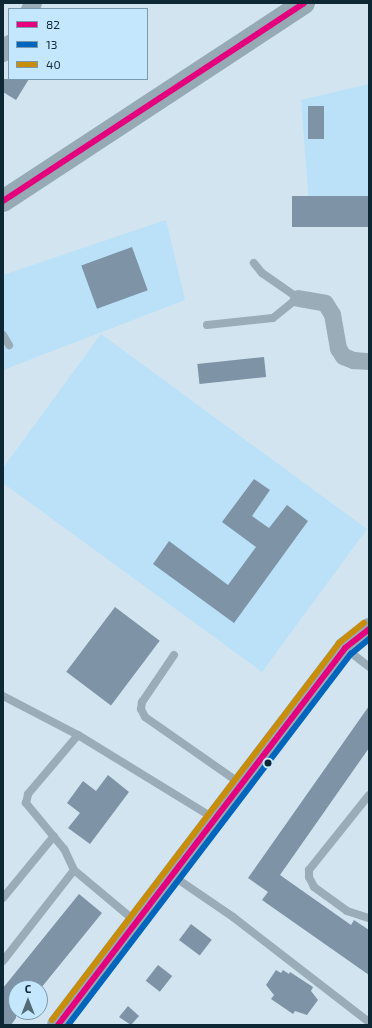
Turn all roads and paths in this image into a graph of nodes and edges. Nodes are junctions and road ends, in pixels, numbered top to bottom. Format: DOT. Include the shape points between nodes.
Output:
graph roads {
  1 [pos="304,3"];
  2 [pos="3,202"];
  3 [pos="254,263"];
  4 [pos="298,298"];
  5 [pos="207,325"];
  6 [pos="3,335"];
  7 [pos="9,345"];
  8 [pos="369,361"];
  9 [pos="369,629"];
  10 [pos="345,648"];
  11 [pos="174,655"];
  12 [pos="369,667"];
  13 [pos="3,696"];
  14 [pos="78,735"];
  15 [pos="242,784"];
  16 [pos="369,795"];
  17 [pos="216,820"];
  18 [pos="54,836"];
  19 [pos="74,870"];
  20 [pos="173,876"];
  21 [pos="3,898"];
  22 [pos="369,918"];
  23 [pos="138,923"];
  24 [pos="3,961"];
  25 [pos="369,1022"];
  26 [pos="58,1025"];
  1 -- 2 [label="main road"];
  3 -- 4 [label="lane" via="262,273"];
  4 -- 5 [label="lane" via="273,318"];
  4 -- 8 [label="street" via="325,303 332,314 341,352 352,360"];
  6 -- 7 [label="lane"];
  9 -- 10 [label="main road"];
  10 -- 12 [label="lane"];
  10 -- 15 [label="main road"];
  11 -- 15 [label="lane" via="142,702 140,709 144,717"];
  13 -- 14 [label="lane"];
  14 -- 17 [label="lane"];
  14 -- 18 [label="lane" via="28,794 26,803"];
  15 -- 17 [label="main road"];
  16 -- 22 [label="lane" via="309,870 314,888 347,911"];
  17 -- 20 [label="main road"];
  18 -- 19 [label="lane"];
  18 -- 21 [label="lane"];
  19 -- 23 [label="lane"];
  19 -- 24 [label="lane"];
  20 -- 23 [label="main road"];
  20 -- 25 [label="lane" via="234,917"];
  23 -- 26 [label="main road"];
}
